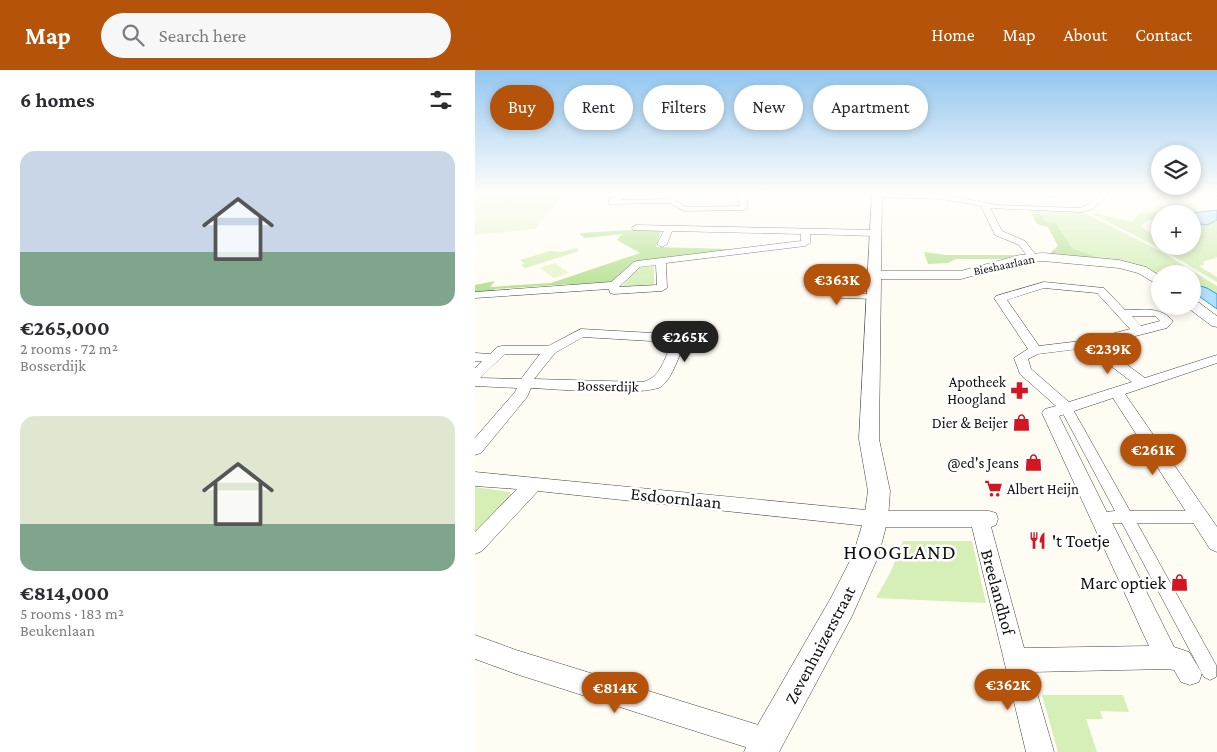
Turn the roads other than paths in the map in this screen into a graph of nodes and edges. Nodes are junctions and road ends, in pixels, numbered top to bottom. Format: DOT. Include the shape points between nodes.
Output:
graph roads {
  1 [pos="875,226"];
  2 [pos="994,226"];
  3 [pos="636,228"];
  4 [pos="669,228"];
  5 [pos="805,232"];
  6 [pos="875,233"];
  7 [pos="662,244"];
  8 [pos="1033,258"];
  9 [pos="661,261"];
  10 [pos="845,271"];
  11 [pos="873,275"];
  12 [pos="1151,276"];
  13 [pos="614,286"];
  14 [pos="475,295"];
  15 [pos="873,297"];
  16 [pos="1201,311"];
  17 [pos="1122,314"];
  18 [pos="1217,323"];
  19 [pos="1138,330"];
  20 [pos="1090,344"];
  21 [pos="550,350"];
  22 [pos="1035,350"];
  23 [pos="475,357"];
  24 [pos="493,358"];
  25 [pos="1217,359"];
  26 [pos="475,375"];
  27 [pos="475,382"];
  28 [pos="1143,383"];
  29 [pos="526,384"];
  30 [pos="1116,391"];
  31 [pos="1065,406"];
  32 [pos="475,449"];
  33 [pos="475,478"];
  34 [pos="533,485"];
  35 [pos="1099,517"];
  36 [pos="1125,517"];
  37 [pos="1200,517"];
  38 [pos="876,519"];
  39 [pos="984,519"];
  40 [pos="1217,543"];
  41 [pos="475,545"];
  42 [pos="475,647"];
  43 [pos="1167,656"];
  44 [pos="1017,660"];
  45 [pos="1200,672"];
  46 [pos="764,746"];
  47 [pos="1039,752"];
  1 -- 6 [label="street, Zevenhuizerstraat"];
  2 -- 8 [label="street" via="997,233 1022,243"];
  3 -- 4 [label="street"];
  4 -- 5 [label="street"];
  4 -- 7 [label="street"];
  5 -- 6 [label="street"];
  5 -- 9 [label="street" via="805,243"];
  6 -- 11 [label="street, Zevenhuizerstraat"];
  8 -- 11 [label="street, Bieshaarlaan" via="961,274"];
  8 -- 12 [label="street, Bieshaarlaan" via="1119,264"];
  9 -- 13 [label="street" via="637,264"];
  9 -- 13 [label="street" via="662,288 615,291"];
  10 -- 15 [label="street" via="845,296"];
  11 -- 15 [label="street, Zevenhuizerstraat"];
  13 -- 14 [label="street"];
  15 -- 38 [label="street, Zevenhuizerstraat" via="869,439 879,491"];
  16 -- 18 [label="street"];
  17 -- 19 [label="street"];
  17 -- 19 [label="street" via="1158,313 1167,321"];
  17 -- 22 [label="street" via="1100,290 1045,285 1000,298"];
  19 -- 20 [label="street"];
  20 -- 22 [label="street"];
  20 -- 28 [label="street"];
  21 -- 24 [label="street" via="509,349 502,350"];
  21 -- 29 [label="street, Bosserdijk"];
  21 -- 29 [label="street, Bosserdijk" via="581,333 670,338 679,342 656,384 642,387"];
  22 -- 31 [label="street" via="1021,358 1025,371"];
  23 -- 24 [label="street"];
  24 -- 26 [label="street"];
  25 -- 28 [label="street"];
  27 -- 29 [label="street, Bosserdijk"];
  28 -- 30 [label="street"];
  29 -- 32 [label="street, Bosserdijk" via="522,394"];
  30 -- 31 [label="street"];
  30 -- 37 [label="street"];
  31 -- 35 [label="street" via="1050,413"];
  31 -- 36 [label="street"];
  33 -- 34 [label="street, Esdoornlaan"];
  34 -- 38 [label="street, Esdoornlaan" via="550,484"];
  34 -- 41 [label="street"];
  35 -- 36 [label="street"];
  35 -- 43 [label="street"];
  36 -- 37 [label="street"];
  36 -- 45 [label="street"];
  37 -- 40 [label="street"];
  38 -- 39 [label="street, Esdoornlaan"];
  38 -- 46 [label="street, Zevenhuizerstraat" via="865,557 842,606"];
  39 -- 44 [label="street, Breelandhof"];
  42 -- 46 [label="street"];
  43 -- 44 [label="street"];
  43 -- 45 [label="street" via="1181,660"];
  44 -- 47 [label="street, Breelandhof"];
}
